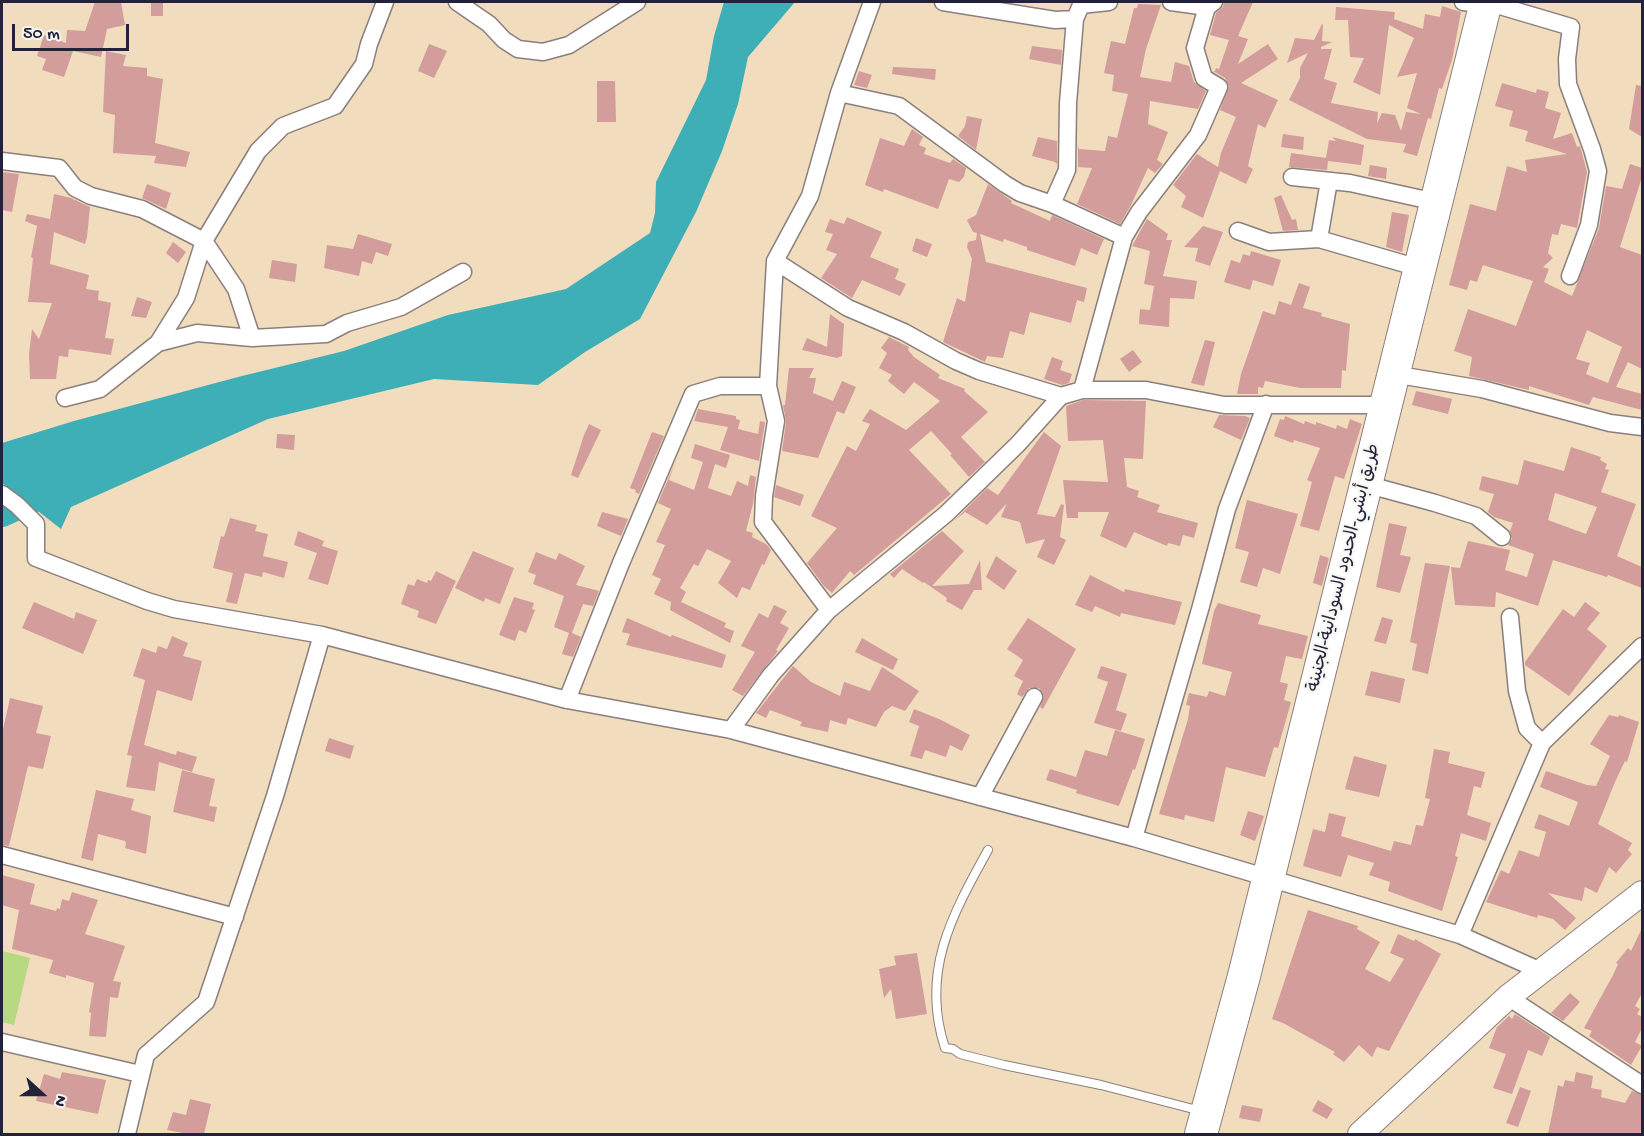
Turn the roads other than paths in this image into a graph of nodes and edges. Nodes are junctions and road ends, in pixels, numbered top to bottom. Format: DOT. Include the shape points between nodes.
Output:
graph roads {
  1 [pos="385,2"];
  2 [pos="456,2"];
  3 [pos="637,2"];
  4 [pos="872,2"];
  5 [pos="943,2"];
  6 [pos="1109,2"];
  7 [pos="1171,2"];
  8 [pos="1487,3"];
  9 [pos="1210,4"];
  10 [pos="1075,19"];
  11 [pos="839,93"];
  12 [pos="2,161"];
  13 [pos="1292,177"];
  14 [pos="1329,181"];
  15 [pos="1436,202"];
  16 [pos="1052,204"];
  17 [pos="1238,231"];
  18 [pos="1124,237"];
  19 [pos="1319,239"];
  20 [pos="204,241"];
  21 [pos="775,261"];
  22 [pos="1419,268"];
  23 [pos="463,272"];
  24 [pos="1570,276"];
  25 [pos="252,338"];
  26 [pos="158,343"];
  27 [pos="1401,375"];
  28 [pos="768,386"];
  29 [pos="1082,390"];
  30 [pos="1061,396"];
  31 [pos="65,398"];
  32 [pos="1266,405"];
  33 [pos="1394,406"];
  34 [pos="1642,426"];
  35 [pos="1380,488"];
  36 [pos="2,494"];
  37 [pos="1502,537"];
  38 [pos="830,610"];
  39 [pos="1510,617"];
  40 [pos="322,635"];
  41 [pos="1642,646"];
  42 [pos="1034,697"];
  43 [pos="567,700"];
  44 [pos="731,730"];
  45 [pos="1542,743"];
  46 [pos="980,797"];
  47 [pos="1134,838"];
  48 [pos="988,850"];
  49 [pos="2,855"];
  50 [pos="1274,879"];
  51 [pos="1642,893"];
  52 [pos="235,917"];
  53 [pos="1460,935"];
  54 [pos="1541,971"];
  55 [pos="1508,997"];
  56 [pos="2,1042"];
  57 [pos="140,1074"];
  58 [pos="1642,1085"];
  59 [pos="1210,1125"];
  60 [pos="127,1134"];
  61 [pos="1360,1134"];
  1 -- 20 [label="street" via="364,64 335,106 283,126 258,151"];
  2 -- 3 [label="street" via="518,49 543,52 569,45"];
  4 -- 11 [label="street"];
  5 -- 10 [label="street" via="1054,20"];
  6 -- 10 [label="street" via="1081,5"];
  7 -- 9 [label="street"];
  8 -- 15 [label="highway, طريق أبشي-الحدود السودانية-الجنينة"];
  8 -- 24 [label="street" via="1571,27 1568,84 1598,171 1589,225"];
  8 -- 27 [label="highway"];
  9 -- 18 [label="street" via="1195,48 1204,78 1219,87 1198,135"];
  10 -- 16 [label="street" via="1067,170"];
  11 -- 16 [label="street" via="899,106 1005,184"];
  11 -- 21 [label="street" via="810,196"];
  12 -- 20 [label="street" via="59,168 75,188 142,209"];
  13 -- 14 [label="street"];
  14 -- 15 [label="street"];
  14 -- 19 [label="street"];
  15 -- 22 [label="highway, طريق أبشي-الحدود السودانية-الجنينة"];
  16 -- 18 [label="street"];
  17 -- 19 [label="street" via="1269,242"];
  18 -- 29 [label="street"];
  19 -- 22 [label="street"];
  20 -- 25 [label="street" via="236,289"];
  20 -- 26 [label="street" via="186,298"];
  21 -- 28 [label="street"];
  21 -- 30 [label="street" via="848,308 904,332 956,361"];
  22 -- 27 [label="highway, طريق أبشي-الحدود السودانية-الجنينة"];
  23 -- 25 [label="street" via="401,307 347,322 326,334"];
  25 -- 26 [label="street" via="197,333"];
  26 -- 31 [label="street" via="100,389"];
  27 -- 33 [label="highway, طريق أبشي-الحدود السودانية-الجنينة"];
  27 -- 34 [label="street" via="1482,389 1610,423"];
  28 -- 38 [label="street" via="776,421 763,522"];
  28 -- 43 [label="street" via="720,386 693,394"];
  29 -- 30 [label="street"];
  29 -- 32 [label="street" via="1146,390 1224,405"];
  30 -- 38 [label="street" via="946,514"];
  32 -- 33 [label="street"];
  32 -- 47 [label="street" via="1227,509"];
  33 -- 35 [label="highway"];
  33 -- 50 [label="highway, طريق أبشي-الحدود السودانية-الجنينة"];
  35 -- 37 [label="street" via="1476,516"];
  35 -- 50 [label="highway"];
  36 -- 40 [label="street" via="36,524 36,558 174,609"];
  38 -- 44 [label="street" via="771,675"];
  39 -- 45 [label="street" via="1517,691 1527,728"];
  40 -- 43 [label="street"];
  40 -- 52 [label="street"];
  41 -- 45 [label="street"];
  42 -- 46 [label="street"];
  43 -- 44 [label="street"];
  44 -- 46 [label="street"];
  45 -- 53 [label="street"];
  46 -- 47 [label="street"];
  47 -- 50 [label="street"];
  48 -- 59 [label="lane" via="957,907 942,947 936,980 939,1030 945,1048 1101,1085"];
  49 -- 52 [label="street"];
  50 -- 53 [label="street"];
  50 -- 59 [label="highway, طريق أبشي-الحدود السودانية-الجنينة"];
  51 -- 54 [label="street"];
  52 -- 57 [label="street" via="206,1002 146,1055"];
  53 -- 54 [label="street"];
  54 -- 55 [label="street"];
  55 -- 58 [label="street"];
  55 -- 61 [label="street"];
  56 -- 57 [label="street"];
  57 -- 60 [label="street"];
}
